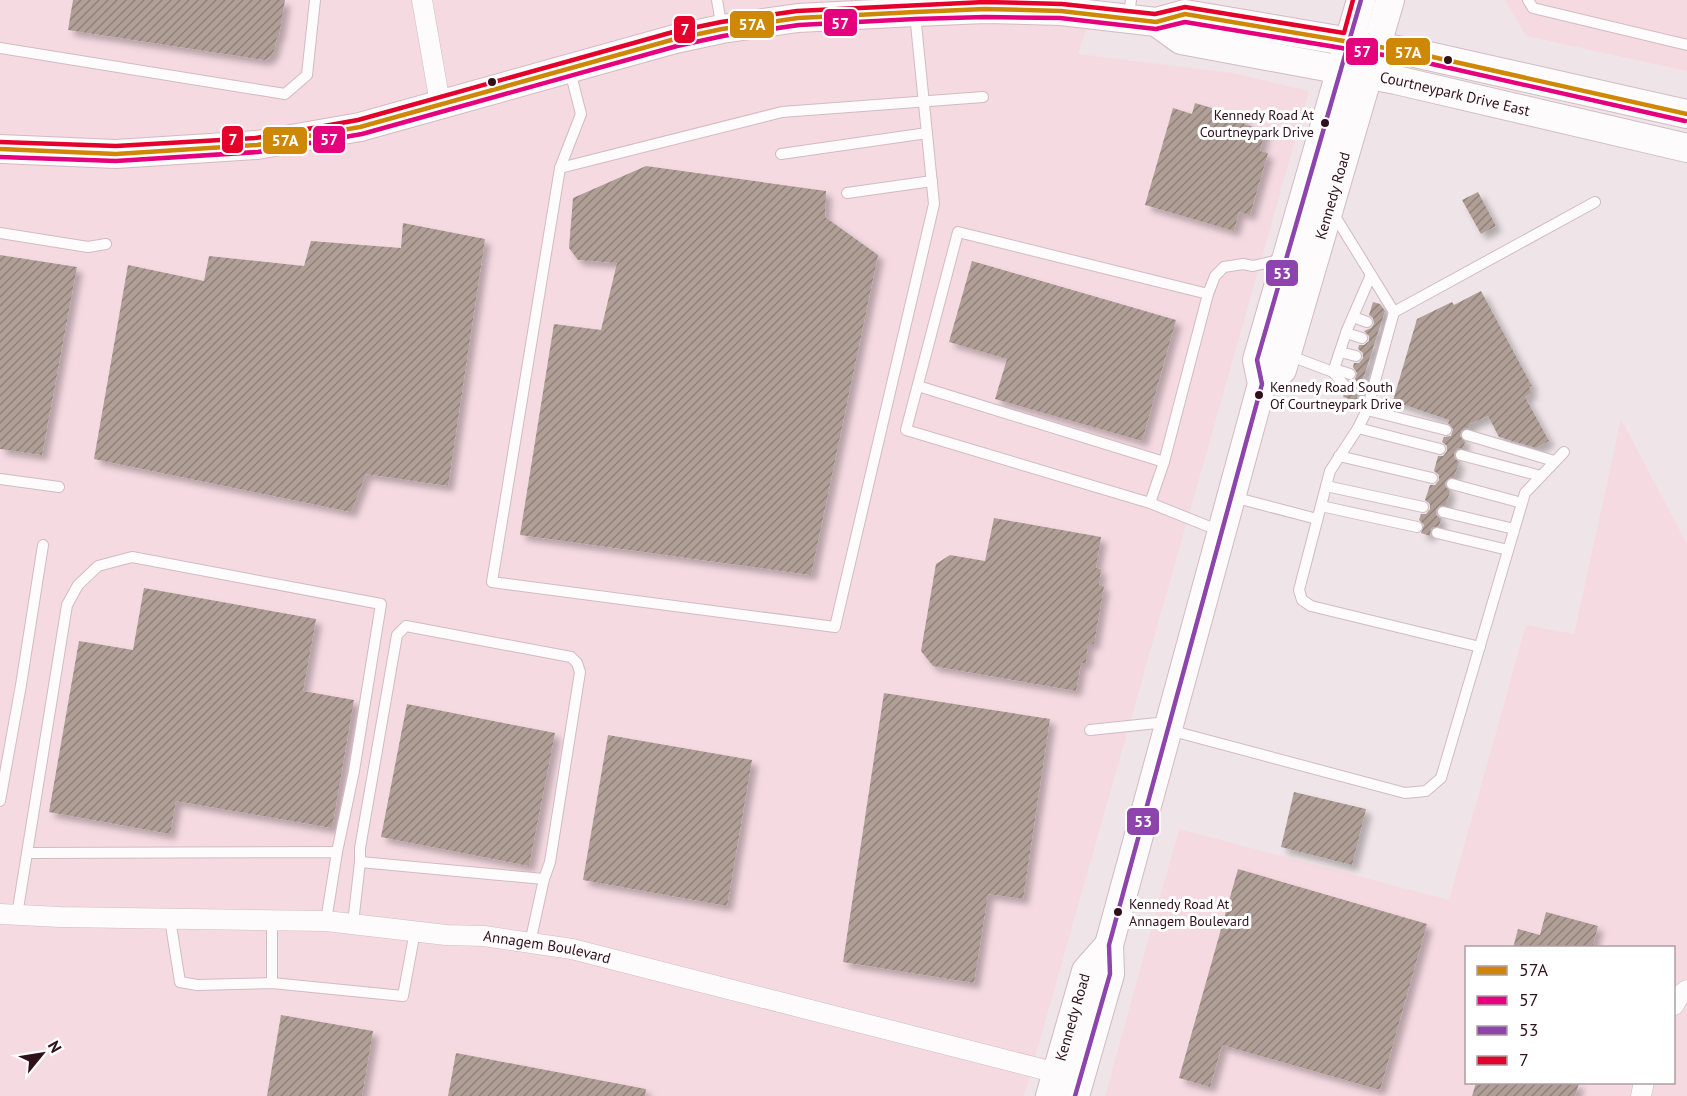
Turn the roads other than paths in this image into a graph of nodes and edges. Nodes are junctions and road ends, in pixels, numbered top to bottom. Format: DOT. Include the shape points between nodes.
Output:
graph roads {
  1 [pos="315,0"];
  2 [pos="422,0"];
  3 [pos="717,0"];
  4 [pos="1361,0"];
  5 [pos="1390,0"];
  6 [pos="1528,0"];
  7 [pos="1062,5"];
  8 [pos="1130,10"];
  9 [pos="915,12"];
  10 [pos="1156,22"];
  11 [pos="722,30"];
  12 [pos="1363,44"];
  13 [pos="1687,45"];
  14 [pos="0,48"];
  15 [pos="569,68"];
  16 [pos="1342,70"];
  17 [pos="1369,75"];
  18 [pos="983,97"];
  19 [pos="924,100"];
  20 [pos="440,103"];
  21 [pos="1687,114"];
  22 [pos="927,133"];
  23 [pos="1687,148"];
  24 [pos="0,149"];
  25 [pos="781,154"];
  26 [pos="560,168"];
  27 [pos="932,181"];
  28 [pos="847,193"];
  29 [pos="1595,202"];
  30 [pos="1330,208"];
  31 [pos="0,233"];
  32 [pos="106,244"];
  33 [pos="1270,272"];
  34 [pos="1371,275"];
  35 [pos="1208,294"];
  36 [pos="1394,312"];
  37 [pos="1353,317"];
  38 [pos="1367,321"];
  39 [pos="1346,333"];
  40 [pos="1362,339"];
  41 [pos="1340,352"];
  42 [pos="1287,354"];
  43 [pos="1356,356"];
  44 [pos="1333,370"];
  45 [pos="1350,374"];
  46 [pos="1364,378"];
  47 [pos="1375,381"];
  48 [pos="1262,384"];
  49 [pos="918,386"];
  50 [pos="1346,387"];
  51 [pos="1359,392"];
  52 [pos="1371,396"];
  53 [pos="1367,410"];
  54 [pos="1359,428"];
  55 [pos="1446,430"];
  56 [pos="1467,435"];
  57 [pos="1440,449"];
  58 [pos="1564,452"];
  59 [pos="1461,455"];
  60 [pos="1339,456"];
  61 [pos="1164,462"];
  62 [pos="1554,462"];
  63 [pos="1541,476"];
  64 [pos="0,478"];
  65 [pos="1432,478"];
  66 [pos="1452,484"];
  67 [pos="1326,486"];
  68 [pos="59,487"];
  69 [pos="1232,497"];
  70 [pos="1150,503"];
  71 [pos="1522,503"];
  72 [pos="1321,506"];
  73 [pos="1423,507"];
  74 [pos="1443,512"];
  75 [pos="1317,519"];
  76 [pos="1417,527"];
  77 [pos="1514,530"];
  78 [pos="1223,532"];
  79 [pos="1437,533"];
  80 [pos="43,545"];
  81 [pos="1508,550"];
  82 [pos="1480,647"];
  83 [pos="1170,726"];
  84 [pos="1090,730"];
  85 [pos="0,801"];
  86 [pos="337,852"];
  87 [pos="28,853"];
  88 [pos="360,862"];
  89 [pos="544,879"];
  90 [pos="8,915"];
  91 [pos="170,919"];
  92 [pos="272,921"];
  93 [pos="326,921"];
  94 [pos="353,923"];
  95 [pos="415,931"];
  96 [pos="530,943"];
  97 [pos="272,983"];
  98 [pos="1687,990"];
  99 [pos="1675,1003"];
  100 [pos="1066,1086"];
  1 -- 14 [label="lane" via="307,75 285,94"];
  2 -- 20 [label="street"];
  3 -- 11 [label="lane"];
  4 -- 12 [label="main road, Kennedy Road"];
  5 -- 12 [label="main road, Kennedy Road"];
  6 -- 13 [label="lane" via="1533,8"];
  7 -- 8 [label="main road, Courtneypark Drive East"];
  7 -- 9 [label="main road, Courtneypark Drive East"];
  8 -- 10 [label="main road, Courtneypark Drive East"];
  9 -- 11 [label="main road, Courtneypark Drive East" via="798,18"];
  9 -- 19 [label="lane"];
  10 -- 12 [label="main road, Courtneypark Drive East" via="1185,14"];
  10 -- 16 [label="main road, Courtneypark Drive East" via="1181,40"];
  11 -- 15 [label="main road, Courtneypark Drive East"];
  12 -- 16 [label="main road, Kennedy Road"];
  12 -- 17 [label="main road, Kennedy Road"];
  12 -- 21 [label="main road, Courtneypark Drive East"];
  15 -- 20 [label="main road, Courtneypark Drive East"];
  15 -- 26 [label="lane" via="580,114"];
  16 -- 17 [label="main road, Courtneypark Drive East"];
  16 -- 33 [label="main road, Kennedy Road"];
  17 -- 23 [label="main road, Courtneypark Drive East"];
  17 -- 30 [label="main road, Kennedy Road"];
  18 -- 19 [label="lane"];
  19 -- 22 [label="lane"];
  19 -- 26 [label="lane" via="782,111"];
  20 -- 24 [label="main road, Courtneypark Drive East" via="360,127 257,145 116,154"];
  22 -- 25 [label="lane"];
  22 -- 27 [label="lane"];
  26 -- 27 [label="lane" via="492,582 835,627 934,204"];
  27 -- 28 [label="lane"];
  29 -- 36 [label="lane"];
  30 -- 34 [label="lane"];
  30 -- 42 [label="main road, Kennedy Road"];
  31 -- 32 [label="lane" via="88,247"];
  33 -- 35 [label="lane" via="1232,264 1215,276"];
  33 -- 48 [label="main road, Kennedy Road" via="1257,360"];
  34 -- 36 [label="lane"];
  34 -- 37 [label="lane"];
  35 -- 49 [label="lane" via="958,232"];
  35 -- 61 [label="lane"];
  36 -- 47 [label="lane" via="1385,326 1374,362"];
  37 -- 38 [label="lane"];
  37 -- 39 [label="lane"];
  39 -- 40 [label="lane"];
  39 -- 41 [label="lane"];
  41 -- 43 [label="lane"];
  41 -- 44 [label="lane"];
  42 -- 44 [label="lane"];
  42 -- 48 [label="main road, Kennedy Road" via="1282,370"];
  44 -- 45 [label="lane"];
  44 -- 50 [label="lane"];
  46 -- 47 [label="lane"];
  47 -- 52 [label="lane"];
  48 -- 69 [label="main road, Kennedy Road"];
  49 -- 61 [label="lane"];
  49 -- 70 [label="lane" via="906,430"];
  51 -- 52 [label="lane"];
  52 -- 53 [label="lane"];
  53 -- 54 [label="lane"];
  53 -- 55 [label="lane"];
  54 -- 57 [label="lane"];
  54 -- 60 [label="lane"];
  56 -- 62 [label="lane"];
  58 -- 62 [label="lane"];
  59 -- 63 [label="lane"];
  60 -- 65 [label="lane"];
  60 -- 67 [label="lane"];
  61 -- 70 [label="lane"];
  62 -- 63 [label="lane"];
  63 -- 71 [label="lane" via="1525,493"];
  64 -- 68 [label="lane"];
  66 -- 71 [label="lane"];
  67 -- 72 [label="lane"];
  67 -- 73 [label="lane"];
  69 -- 75 [label="lane"];
  69 -- 78 [label="main road, Kennedy Road"];
  70 -- 78 [label="lane"];
  71 -- 77 [label="lane"];
  72 -- 75 [label="lane"];
  72 -- 76 [label="lane"];
  74 -- 77 [label="lane"];
  75 -- 82 [label="lane" via="1299,590 1302,600 1311,606"];
  77 -- 81 [label="lane"];
  78 -- 83 [label="main road, Kennedy Road"];
  79 -- 81 [label="lane"];
  80 -- 85 [label="lane"];
  81 -- 82 [label="lane"];
  82 -- 83 [label="lane" via="1441,778 1426,790 1405,793"];
  83 -- 84 [label="lane"];
  83 -- 100 [label="main road, Kennedy Road" via="1109,945 1110,974"];
  86 -- 87 [label="lane"];
  86 -- 87 [label="lane" via="381,604 132,557 98,566 78,585 67,605"];
  86 -- 93 [label="lane"];
  87 -- 90 [label="lane"];
  88 -- 89 [label="lane"];
  88 -- 89 [label="lane" via="397,635 406,626 571,657 577,663 580,672"];
  88 -- 94 [label="lane"];
  89 -- 96 [label="lane"];
  90 -- 91 [label="street, Annagem Boulevard"];
  91 -- 92 [label="street, Annagem Boulevard"];
  91 -- 97 [label="lane" via="180,982"];
  92 -- 93 [label="street, Annagem Boulevard"];
  92 -- 97 [label="lane"];
  93 -- 94 [label="street, Annagem Boulevard"];
  94 -- 95 [label="street, Annagem Boulevard"];
  95 -- 96 [label="street, Annagem Boulevard"];
  95 -- 97 [label="lane" via="403,996"];
  96 -- 100 [label="street, Annagem Boulevard" via="572,950"];
  98 -- 99 [label="street"];
}
